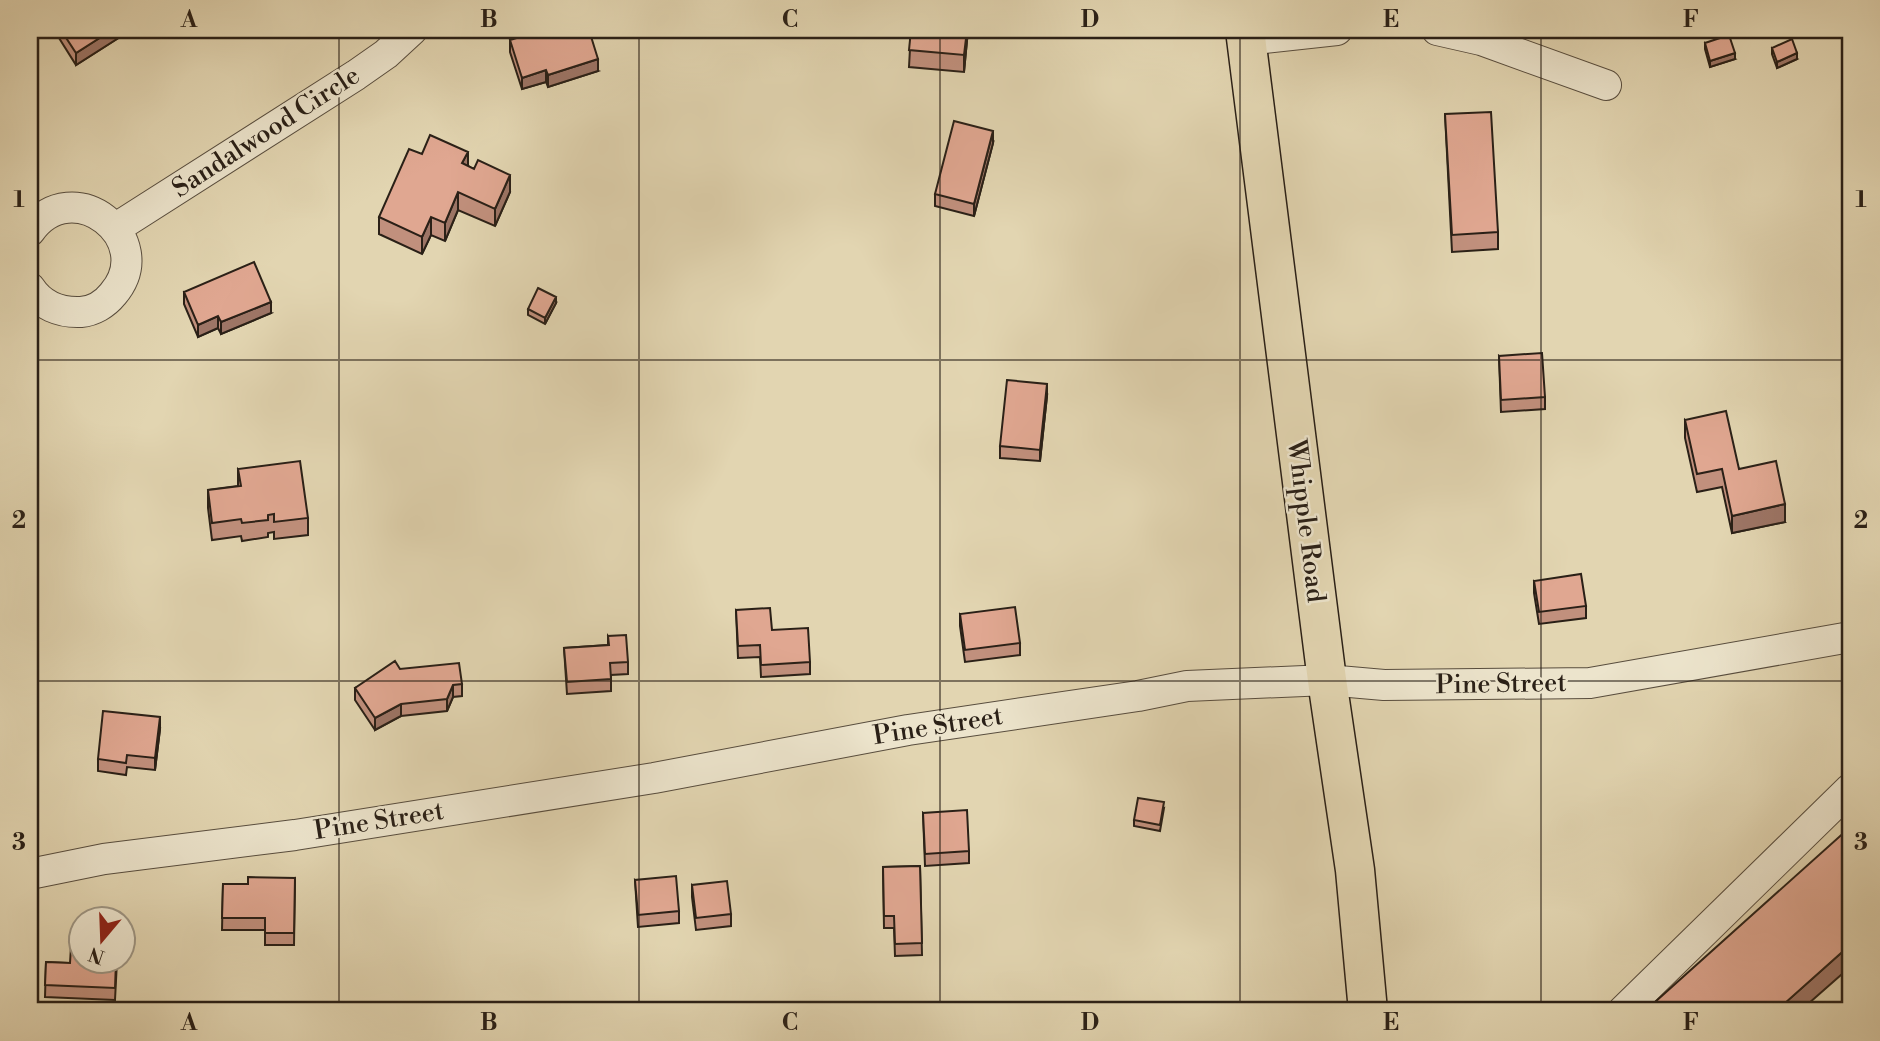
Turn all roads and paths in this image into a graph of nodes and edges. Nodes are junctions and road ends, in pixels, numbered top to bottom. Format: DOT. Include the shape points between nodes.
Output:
graph roads {
  1 [pos="412,30"];
  2 [pos="1337,30"];
  3 [pos="1437,30"];
  4 [pos="1246,35"];
  5 [pos="1606,85"];
  6 [pos="116,228"];
  7 [pos="30,232"];
  8 [pos="30,288"];
  9 [pos="1850,637"];
  10 [pos="1327,680"];
  11 [pos="1850,789"];
  12 [pos="30,874"];
  13 [pos="1368,1011"];
  14 [pos="1623,1011"];
  1 -- 6 [label="street, Sandalwood Circle" via="356,75"];
  2 -- 4 [label="street"];
  3 -- 5 [label="street" via="1481,40"];
  4 -- 10 [label="main road, Whipple Road"];
  6 -- 7 [label="street" via="93,211 72,208 46,215"];
  6 -- 8 [label="street" via="127,259 125,274 100,306 77,312 57,310"];
  9 -- 10 [label="street, Pine Street" via="1590,683 1384,685"];
  10 -- 12 [label="street, Pine Street" via="1187,685 908,730 654,778 295,835 104,859"];
  10 -- 13 [label="main road, Whipple Road" via="1355,870"];
  11 -- 14 [label="street"];
}
